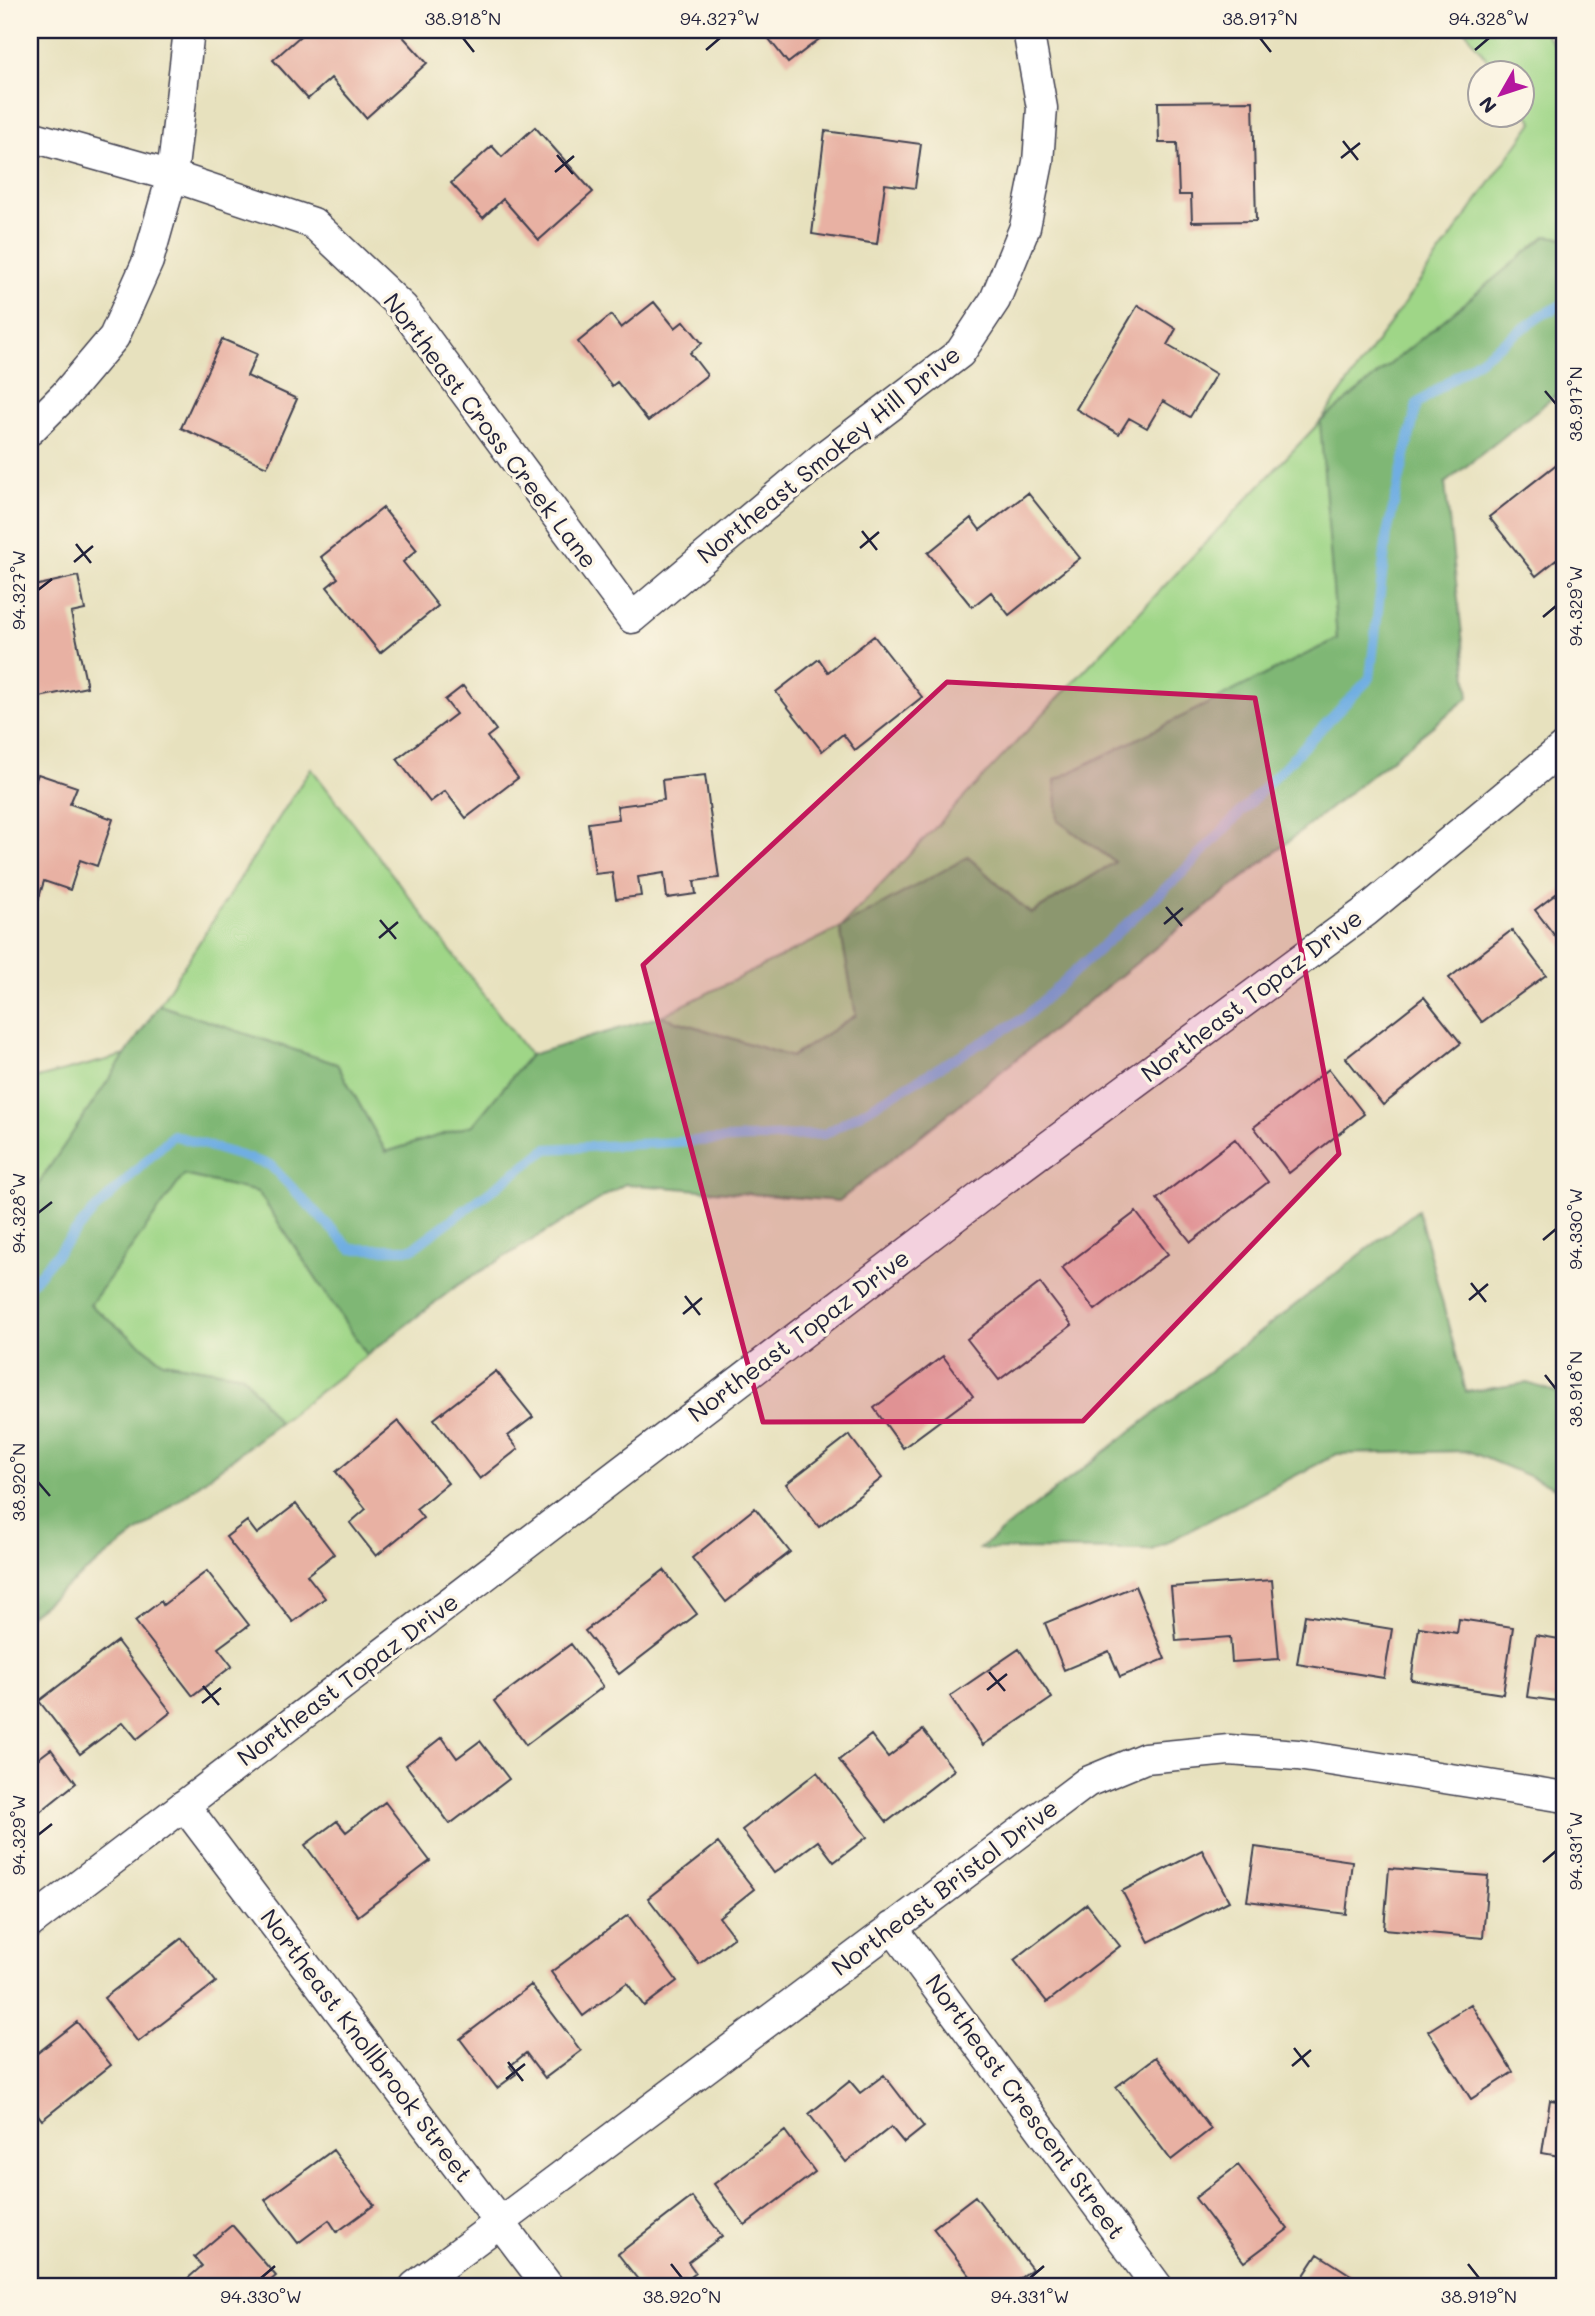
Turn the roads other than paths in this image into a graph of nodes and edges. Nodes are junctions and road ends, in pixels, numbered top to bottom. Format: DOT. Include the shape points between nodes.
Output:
graph roads {
  1 [pos="189,30"];
  2 [pos="1028,30"];
  3 [pos="30,136"];
  4 [pos="172,176"];
  5 [pos="30,430"];
  6 [pos="632,618"];
  7 [pos="1565,746"];
  8 [pos="1565,1797"];
  9 [pos="184,1805"];
  10 [pos="30,1923"];
  11 [pos="892,1927"];
  12 [pos="499,2222"];
  13 [pos="415,2286"];
  14 [pos="548,2286"];
  15 [pos="1157,2286"];
  1 -- 4 [label="street"];
  2 -- 6 [label="street, Northeast Smokey Hill Drive" via="1042,108 1038,162 1025,227 995,300 960,353 822,458"];
  3 -- 4 [label="street, Northeast Cross Creek Lane"];
  4 -- 5 [label="street" via="148,261 114,337"];
  4 -- 6 [label="street, Northeast Cross Creek Lane" via="313,223 403,308"];
  7 -- 9 [label="street, Northeast Topaz Drive" via="1365,912 991,1189"];
  8 -- 11 [label="street, Northeast Bristol Drive" via="1297,1755 1229,1750 1145,1758 1087,1782"];
  9 -- 10 [label="street, Northeast Topaz Drive"];
  9 -- 12 [label="street, Northeast Knollbrook Street"];
  11 -- 12 [label="street, Northeast Bristol Drive"];
  11 -- 15 [label="street, Northeast Crescent Street"];
  12 -- 13 [label="street, Northeast Bristol Drive"];
  12 -- 14 [label="street, Northeast Knollbrook Street"];
}
